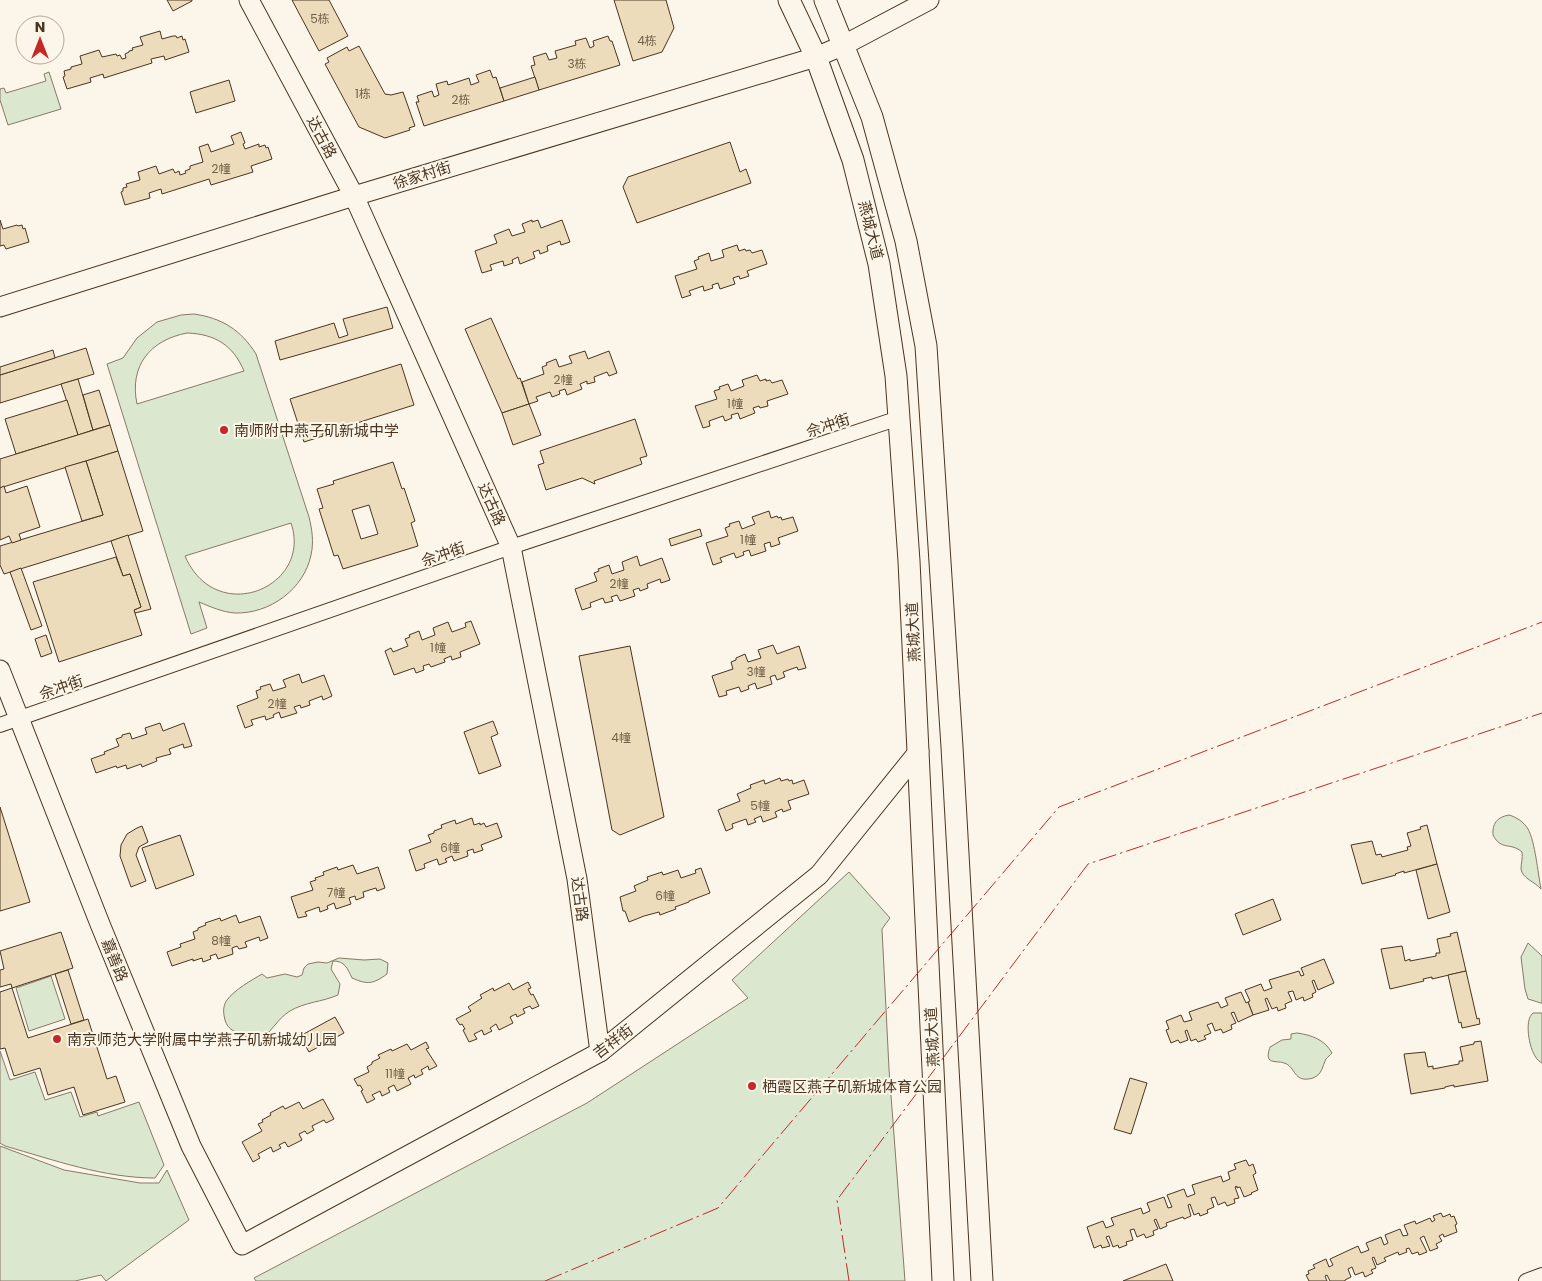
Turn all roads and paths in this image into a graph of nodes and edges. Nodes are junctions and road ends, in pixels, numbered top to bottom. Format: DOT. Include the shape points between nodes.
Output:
graph roads {
  1 [pos="249,0"];
  2 [pos="789,0"];
  3 [pos="825,0"];
  4 [pos="929,0"];
  5 [pos="844,45"];
  6 [pos="816,57"];
  7 [pos="354,196"];
  8 [pos="0,307"];
  9 [pos="899,418"];
  10 [pos="511,547"];
  11 [pos="0,670"];
  12 [pos="20,719"];
  13 [pos="0,725"];
  14 [pos="919,751"];
  15 [pos="600,1052"];
  16 [pos="242,1245"];
  17 [pos="1542,1275"];
  18 [pos="943,1281"];
  19 [pos="982,1281"];
  20 [pos="1526,1281"];
  1 -- 7 [label="street, 达古路"];
  2 -- 6 [label="main road, 燕城大道"];
  3 -- 5 [label="main road, 燕城大道"];
  4 -- 5 [label="street, 徐家村街"];
  5 -- 6 [label="street, 徐家村街"];
  5 -- 19 [label="main road, 燕城大道" via="875,126 906,241 926,346"];
  6 -- 7 [label="street, 徐家村街"];
  6 -- 9 [label="main road, 燕城大道" via="853,160 879,264"];
  7 -- 8 [label="street, 徐家村街"];
  7 -- 10 [label="street, 达古路"];
  9 -- 10 [label="street, 佘冲街"];
  9 -- 14 [label="main road, 燕城大道"];
  10 -- 12 [label="street, 佘冲街"];
  10 -- 15 [label="street, 达古路" via="577,879"];
  11 -- 12 [label="street, 嘉善路"];
  12 -- 13 [label="street, 佘冲街"];
  12 -- 16 [label="street, 嘉善路" via="191,1146"];
  14 -- 15 [label="street, 吉祥街" via="819,875"];
  14 -- 18 [label="main road, 燕城大道"];
  15 -- 16 [label="street, 吉祥街"];
  17 -- 20 [label="street"];
}
